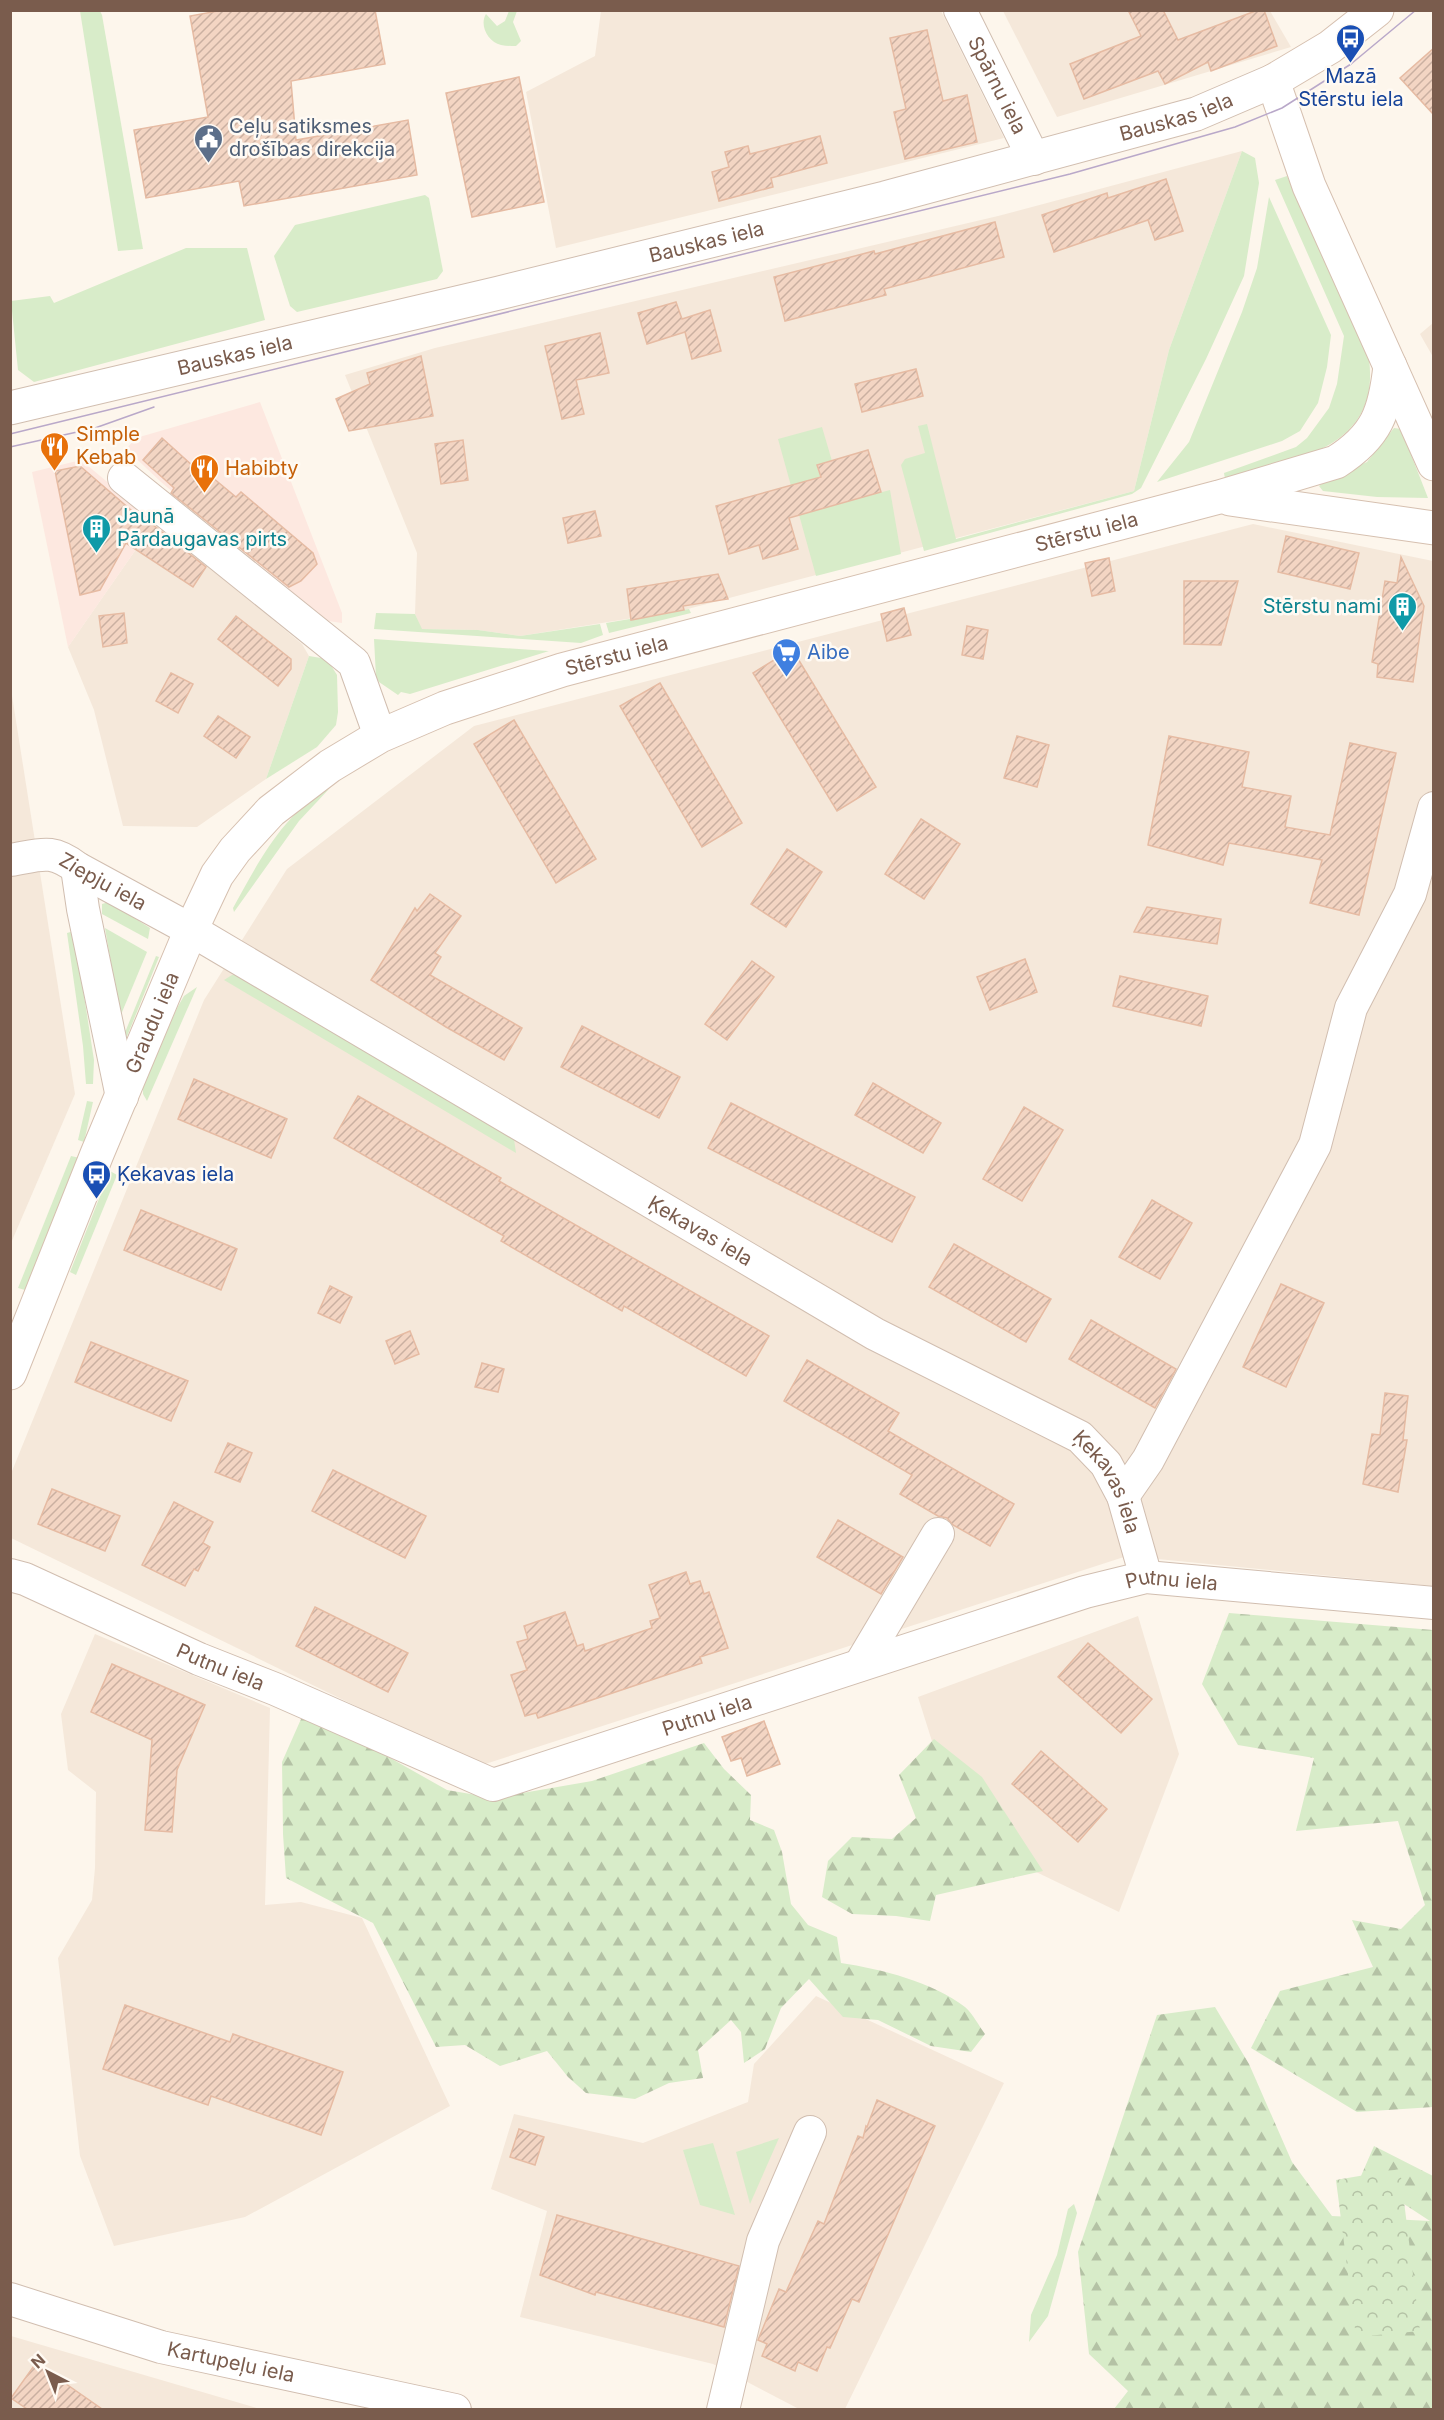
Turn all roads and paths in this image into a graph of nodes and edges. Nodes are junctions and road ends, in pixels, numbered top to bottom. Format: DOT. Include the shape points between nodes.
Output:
graph roads {
  1 [pos="960,10"];
  2 [pos="1377,10"];
  3 [pos="1273,81"];
  4 [pos="1034,159"];
  5 [pos="1390,366"];
  6 [pos="10,408"];
  7 [pos="1434,464"];
  8 [pos="124,478"];
  9 [pos="1219,497"];
  10 [pos="1434,528"];
  11 [pos="380,736"];
  12 [pos="1434,808"];
  13 [pos="10,860"];
  14 [pos="77,868"];
  15 [pos="191,930"];
  16 [pos="122,1097"];
  17 [pos="10,1373"];
  18 [pos="1123,1496"];
  19 [pos="938,1534"];
  20 [pos="10,1575"];
  21 [pos="1146,1577"];
  22 [pos="1434,1603"];
  23 [pos="860,1665"];
  24 [pos="810,2132"];
  25 [pos="10,2299"];
  26 [pos="455,2409"];
  27 [pos="723,2409"];
  1 -- 4 [label="street, Spārnu iela"];
  2 -- 3 [label="main road, Bauskas iela" via="1330,47"];
  3 -- 4 [label="main road, Bauskas iela" via="1196,114"];
  3 -- 5 [label="main road" via="1309,186"];
  4 -- 6 [label="main road, Bauskas iela" via="499,293"];
  5 -- 7 [label="main road"];
  5 -- 9 [label="main road, Stērstu iela" via="1387,397 1377,424 1352,452 1320,468"];
  8 -- 11 [label="street" via="354,663"];
  9 -- 10 [label="main road, Stērstu iela"];
  9 -- 11 [label="main road, Stērstu iela" via="562,670 445,708"];
  11 -- 15 [label="main road, Graudu iela" via="330,766 271,811 217,874"];
  12 -- 18 [label="street" via="1410,894 1351,1008 1315,1144 1148,1460"];
  13 -- 14 [label="street, Ziepju iela" via="46,854 62,856"];
  14 -- 15 [label="street, Ziepju iela"];
  14 -- 16 [label="street"];
  15 -- 16 [label="main road, Graudu iela"];
  15 -- 18 [label="street, Ķekavas iela" via="837,1313 1080,1437 1106,1464"];
  16 -- 17 [label="main road, Graudu iela"];
  18 -- 21 [label="street, Ķekavas iela"];
  19 -- 23 [label="street"];
  20 -- 23 [label="street, Putnu iela" via="493,1785"];
  21 -- 22 [label="street, Putnu iela"];
  21 -- 23 [label="street, Putnu iela" via="1085,1592"];
  24 -- 27 [label="street" via="763,2241"];
  25 -- 26 [label="street, Kartupeļu iela" via="161,2347"];
}
